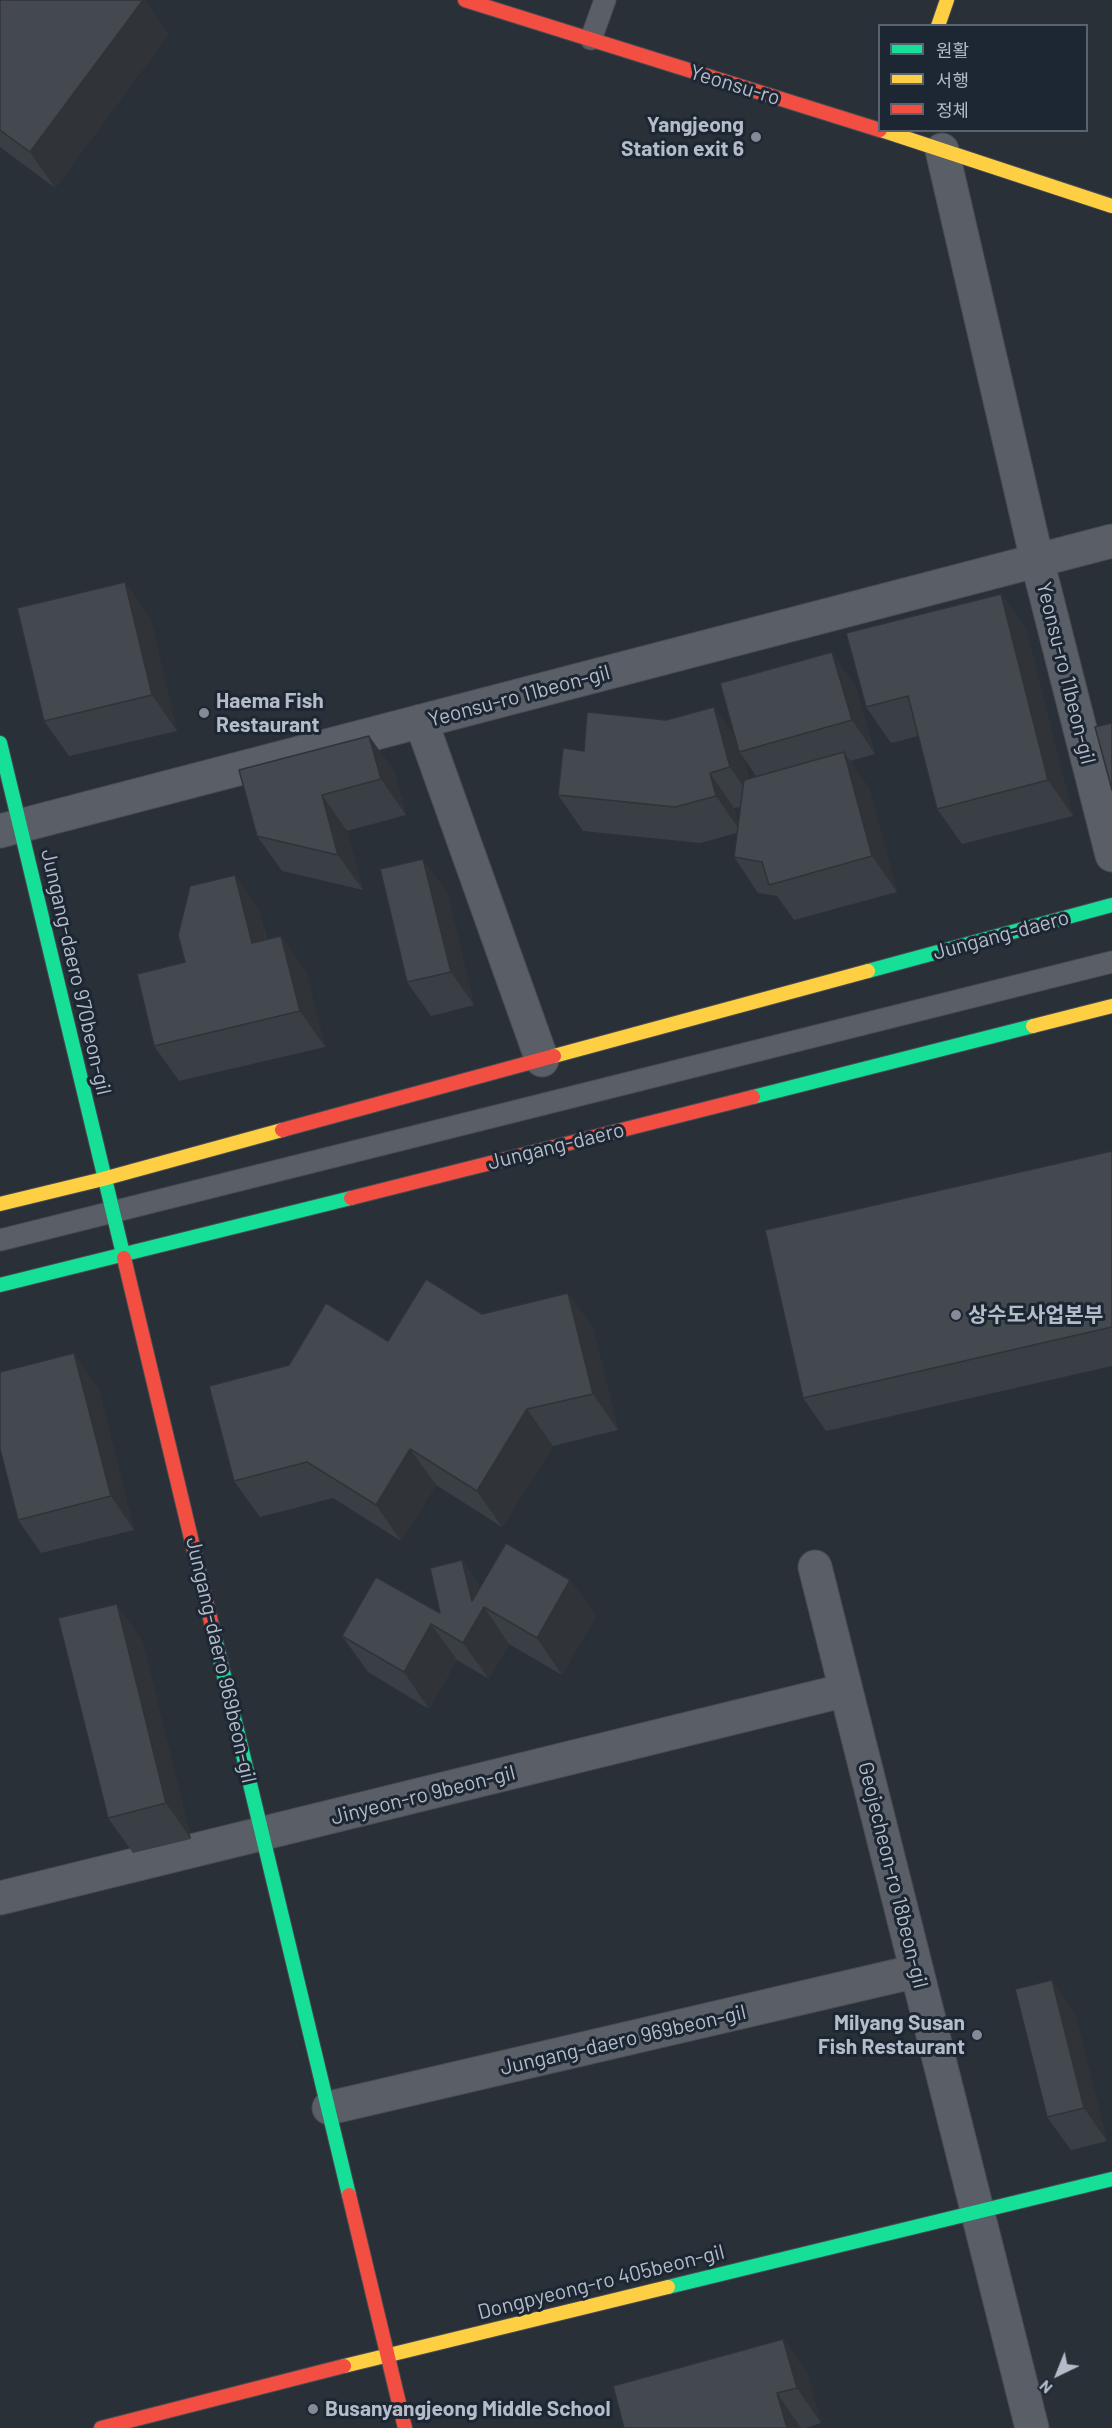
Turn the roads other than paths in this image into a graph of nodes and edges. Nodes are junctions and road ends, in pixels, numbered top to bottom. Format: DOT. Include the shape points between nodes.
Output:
graph roads {
  1 [pos="465,0"];
  2 [pos="605,0"];
  3 [pos="947,0"];
  4 [pos="939,24"];
  5 [pos="591,39"];
  6 [pos="878,129"];
  7 [pos="898,133"];
  8 [pos="942,150"];
  9 [pos="1112,206"];
  10 [pos="1112,541"];
  11 [pos="1037,560"];
  12 [pos="421,721"];
  13 [pos="0,743"];
  14 [pos="10,828"];
  15 [pos="1112,855"];
  16 [pos="1112,905"];
  17 [pos="1112,962"];
  18 [pos="1112,1006"];
  19 [pos="542,1060"];
  20 [pos="103,1179"];
  21 [pos="0,1204"];
  22 [pos="112,1211"];
  23 [pos="0,1240"];
  24 [pos="124,1256"];
  25 [pos="0,1285"];
  26 [pos="815,1567"];
  27 [pos="846,1690"];
  28 [pos="263,1835"];
  29 [pos="0,1898"];
  30 [pos="917,1971"];
  31 [pos="329,2108"];
  32 [pos="1112,2179"];
  33 [pos="978,2212"];
  34 [pos="388,2355"];
  35 [pos="101,2428"];
  36 [pos="405,2428"];
  37 [pos="1032,2428"];
  1 -- 5 [label="main road, Yeonsu-ro"];
  2 -- 5 [label="lane"];
  3 -- 4 [label="main road"];
  5 -- 6 [label="main road, Yeonsu-ro"];
  7 -- 8 [label="main road, Yeonsu-ro"];
  8 -- 9 [label="main road, Yeonsu-ro"];
  8 -- 11 [label="street"];
  10 -- 11 [label="street, Yeonsu-ro 11beon-gil"];
  11 -- 12 [label="street, Yeonsu-ro 11beon-gil"];
  11 -- 15 [label="street, Yeonsu-ro 11beon-gil"];
  12 -- 14 [label="street, Yeonsu-ro 11beon-gil"];
  12 -- 19 [label="street"];
  13 -- 14 [label="main road, Jungang-daero 970beon-gil"];
  14 -- 20 [label="main road, Jungang-daero 970beon-gil"];
  16 -- 19 [label="main road, Jungang-daero"];
  17 -- 22 [label="lane"];
  18 -- 24 [label="main road, Jungang-daero"];
  19 -- 20 [label="main road, Jungang-daero"];
  20 -- 21 [label="main road, Jungang-daero"];
  20 -- 22 [label="main road, Jungang-daero 970beon-gil"];
  22 -- 23 [label="lane"];
  22 -- 24 [label="main road, Jungang-daero 969beon-gil"];
  24 -- 25 [label="main road, Jungang-daero"];
  24 -- 28 [label="main road, Jungang-daero 969beon-gil"];
  26 -- 27 [label="street, Geojecheon-ro 18beon-gil"];
  27 -- 28 [label="street, Jinyeon-ro 9beon-gil"];
  27 -- 30 [label="street, Geojecheon-ro 18beon-gil"];
  28 -- 29 [label="street, Jinyeon-ro 9beon-gil"];
  28 -- 31 [label="main road, Jungang-daero 969beon-gil"];
  30 -- 31 [label="street, Jungang-daero 969beon-gil"];
  30 -- 33 [label="street, Geojecheon-ro 18beon-gil"];
  31 -- 34 [label="main road, Jungang-daero 969beon-gil"];
  32 -- 33 [label="main road, Dongpyeong-ro 405beon-gil"];
  33 -- 34 [label="main road, Dongpyeong-ro 405beon-gil"];
  33 -- 37 [label="street, Geojecheon-ro 18beon-gil"];
  34 -- 35 [label="main road, Dongpyeong-ro 405beon-gil"];
  34 -- 36 [label="main road, Jungang-daero 969beon-gil"];
}
